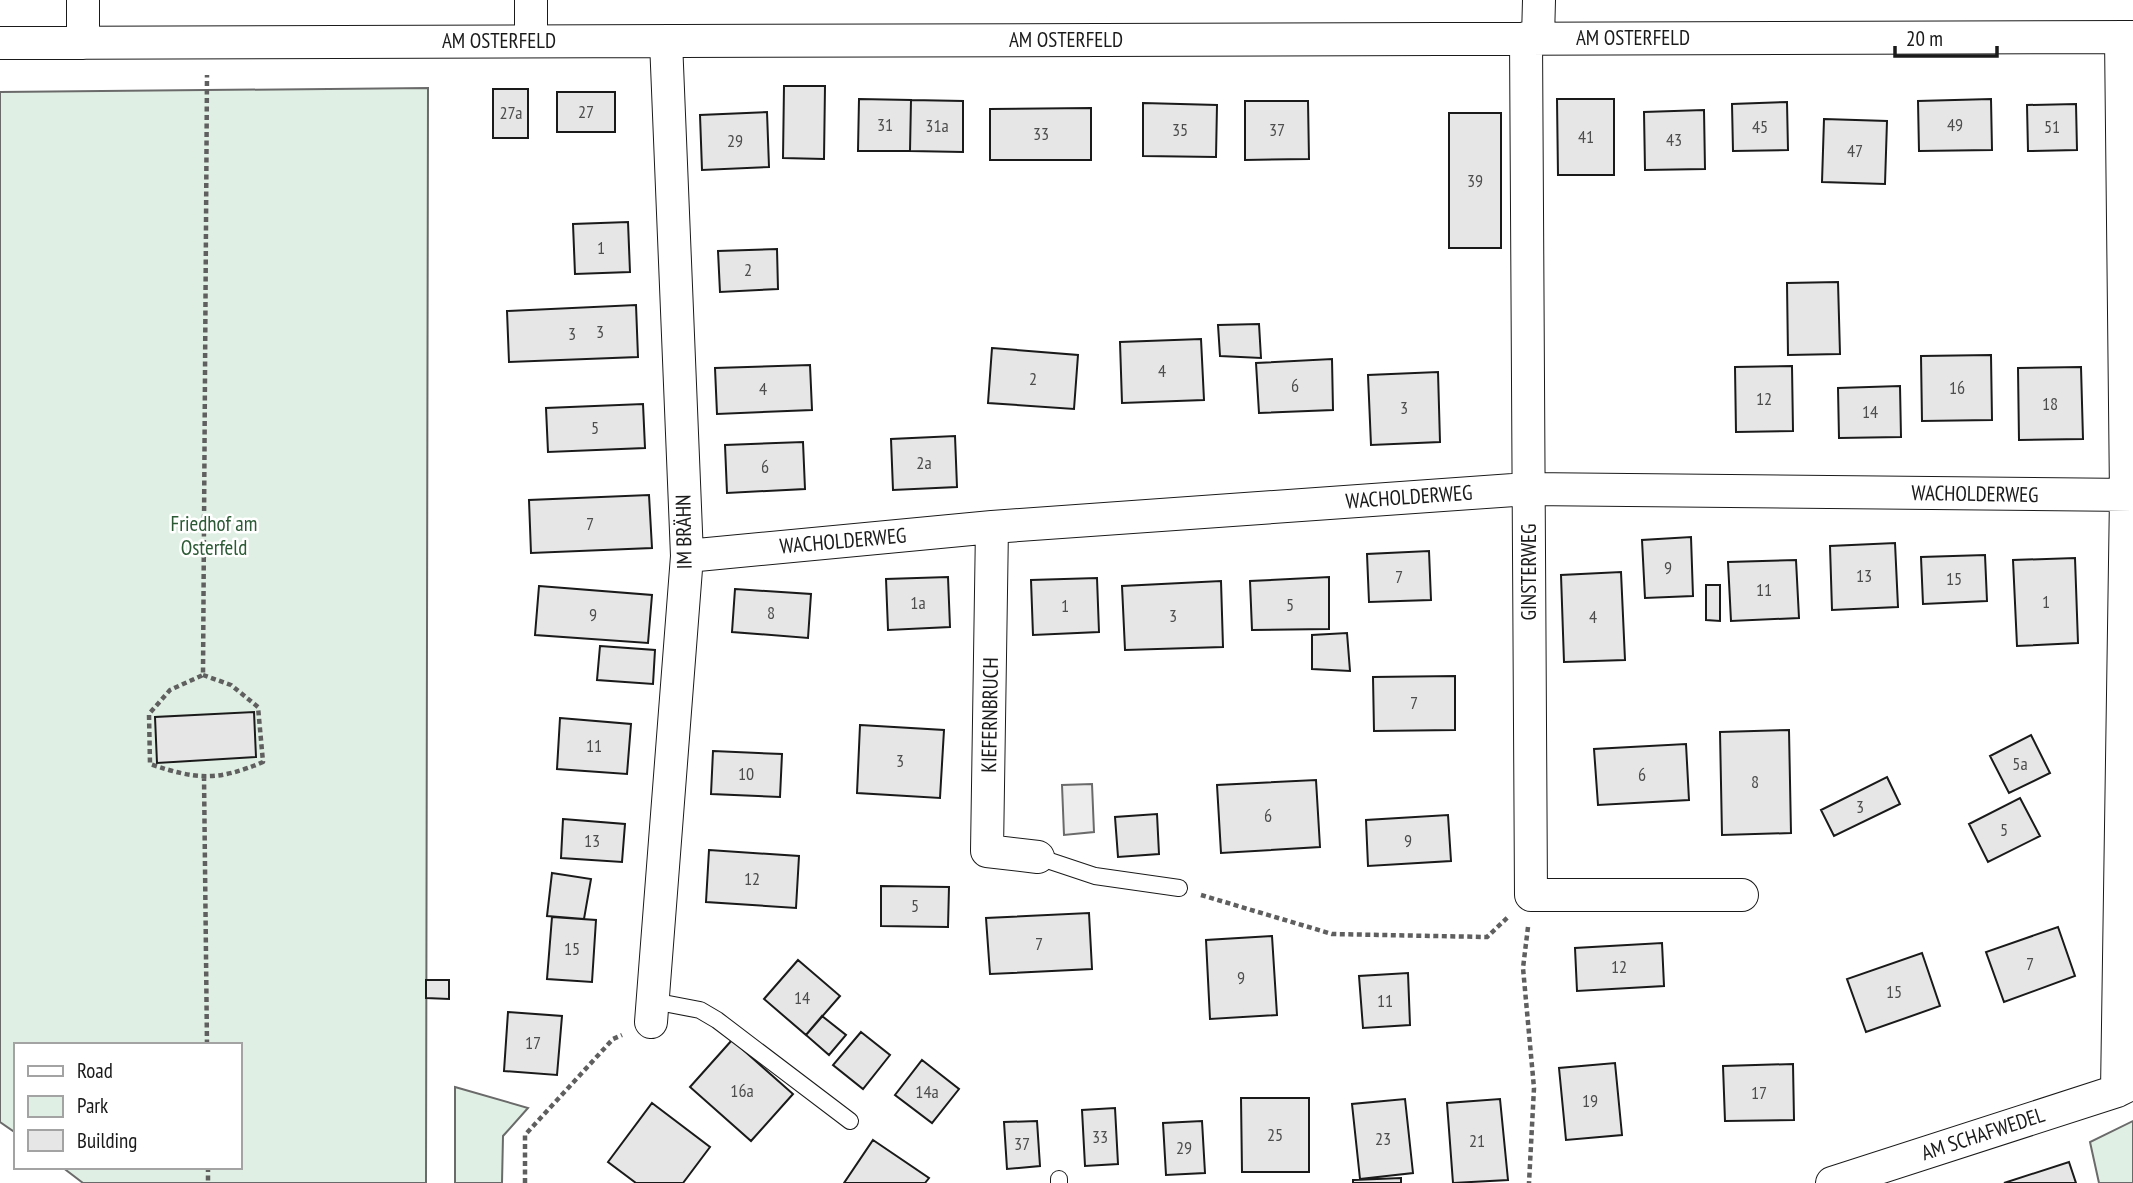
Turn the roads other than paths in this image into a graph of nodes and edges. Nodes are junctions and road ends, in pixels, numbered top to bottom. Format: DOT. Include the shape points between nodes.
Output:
graph roads {
  1 [pos="83,0"];
  2 [pos="531,0"];
  3 [pos="1539,0"];
  4 [pos="2127,37"];
  5 [pos="1532,38"];
  6 [pos="531,41"];
  7 [pos="666,41"];
  8 [pos="0,43"];
  9 [pos="83,43"];
  10 [pos="1528,489"];
  11 [pos="2130,495"];
  12 [pos="992,527"];
  13 [pos="687,556"];
  14 [pos="1038,857"];
  15 [pos="1178,888"];
  16 [pos="1742,895"];
  17 [pos="652,1011"];
  18 [pos="2125,1087"];
  19 [pos="850,1121"];
  20 [pos="1832,1183"];
  1 -- 9 [label="street"];
  2 -- 6 [label="street"];
  3 -- 5 [label="street, GINSTERWEG"];
  4 -- 5 [label="street, AM OSTERFELD"];
  4 -- 11 [label="street"];
  5 -- 7 [label="street, AM OSTERFELD"];
  5 -- 10 [label="street, GINSTERWEG"];
  6 -- 7 [label="street, AM OSTERFELD"];
  6 -- 9 [label="street, AM OSTERFELD"];
  7 -- 13 [label="street, IM BRÄHN"];
  8 -- 9 [label="street, AM OSTERFELD"];
  10 -- 11 [label="street, WACHOLDERWEG"];
  10 -- 12 [label="street, WACHOLDERWEG"];
  10 -- 16 [label="street, GINSTERWEG" via="1531,895"];
  11 -- 18 [label="street"];
  12 -- 13 [label="street, WACHOLDERWEG"];
  12 -- 14 [label="street, KIEFERNBRUCH" via="987,851"];
  13 -- 17 [label="street, IM BRÄHN"];
  14 -- 15 [label="lane" via="1095,876"];
  17 -- 19 [label="lane" via="700,1010"];
  18 -- 20 [label="street, AM SCHAFWEDEL"];
}
